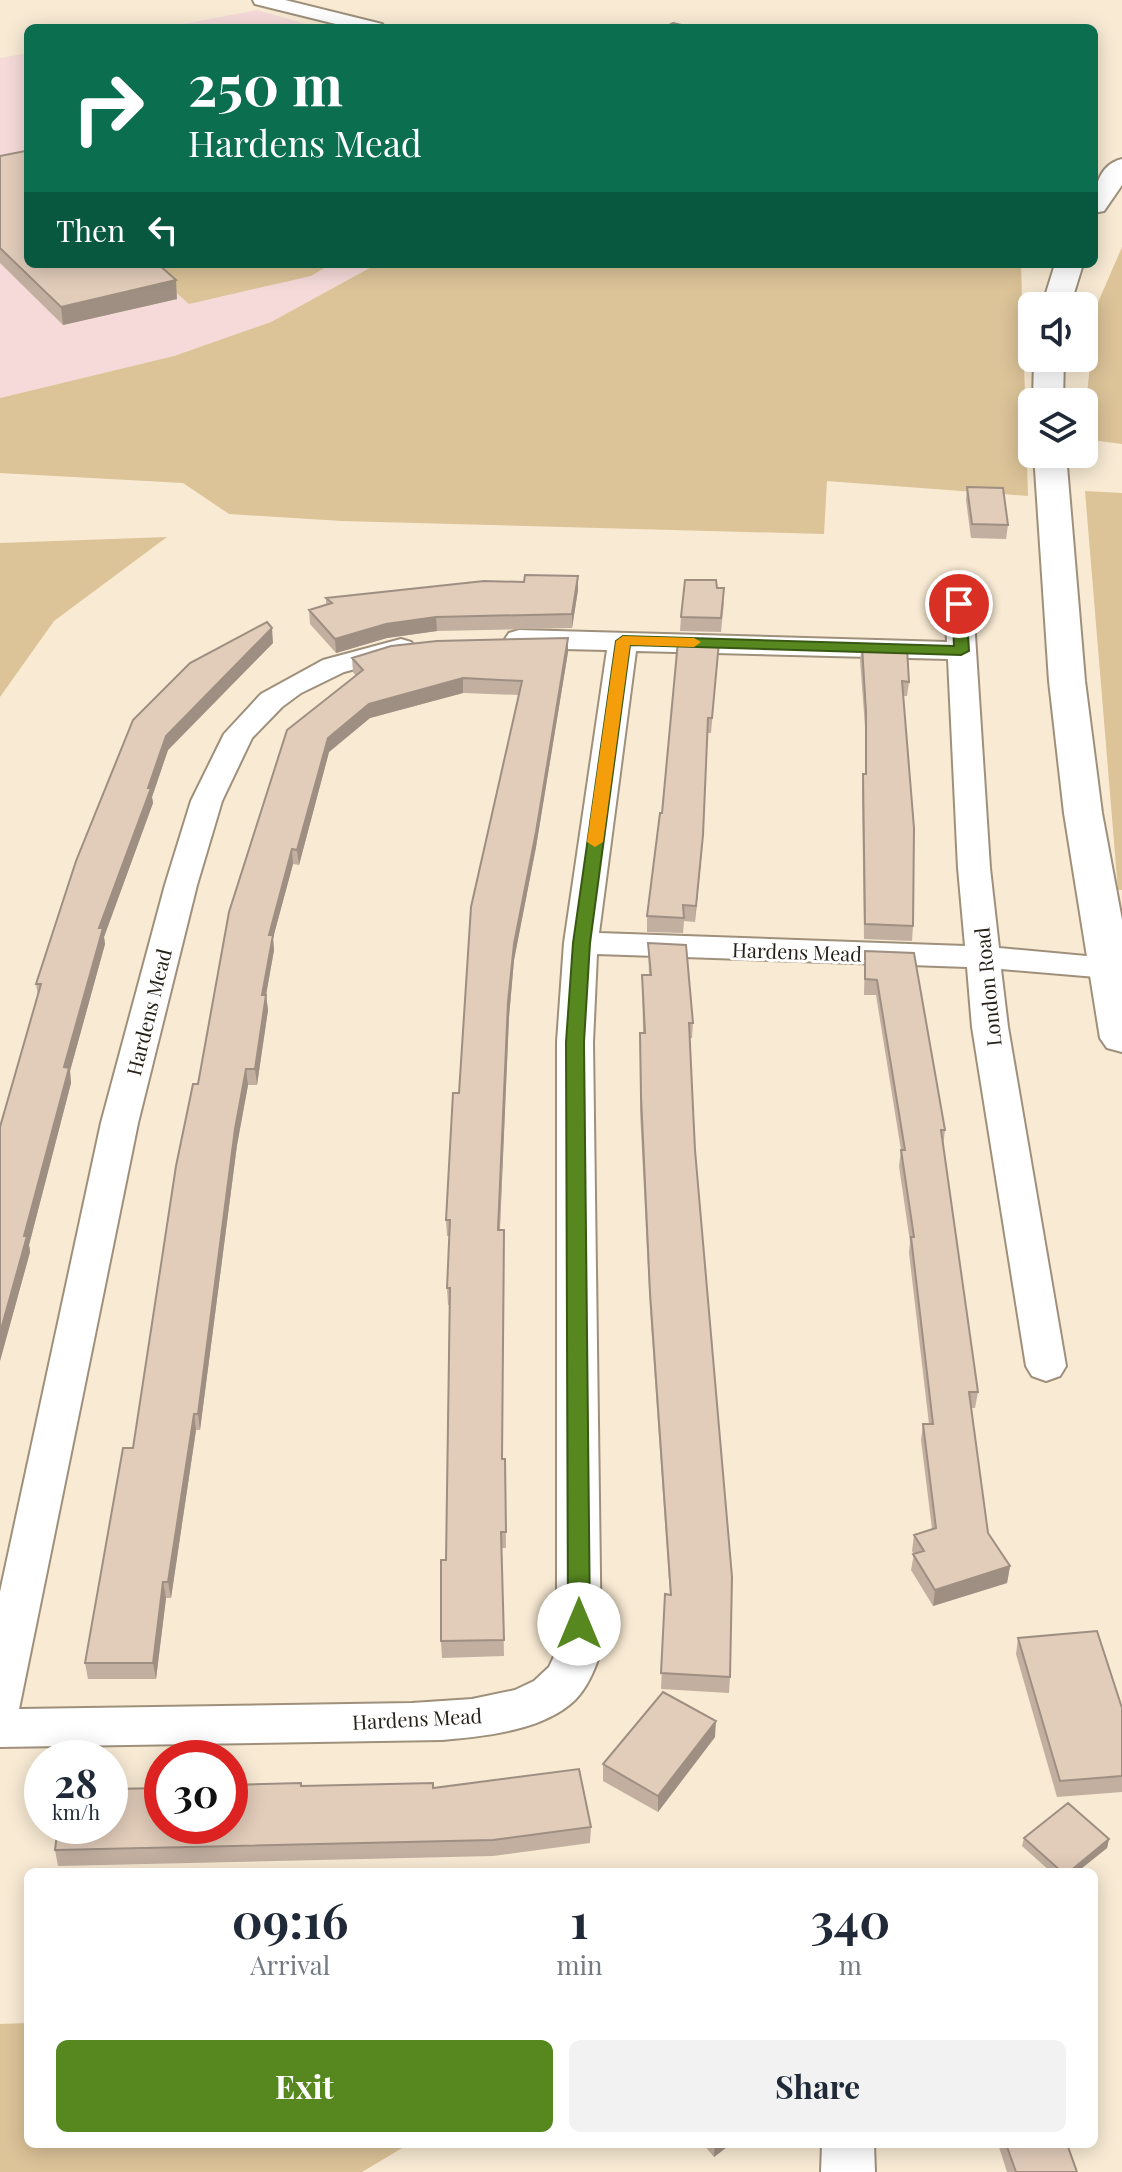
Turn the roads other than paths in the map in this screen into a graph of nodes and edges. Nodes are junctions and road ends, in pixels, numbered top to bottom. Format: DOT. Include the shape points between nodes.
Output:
graph roads {
  1 [pos="262,0"];
  2 [pos="359,24"];
  3 [pos="1122,167"];
  4 [pos="1098,199"];
  5 [pos="1068,268"];
  6 [pos="1060,292"];
  7 [pos="1051,468"];
  8 [pos="959,604"];
  9 [pos="484,640"];
  10 [pos="623,641"];
  11 [pos="437,643"];
  12 [pos="961,651"];
  13 [pos="581,943"];
  14 [pos="984,957"];
  15 [pos="1108,968"];
  16 [pos="1122,1038"];
  17 [pos="1046,1366"];
  18 [pos="0,1701"];
  19 [pos="0,1728"];
  20 [pos="848,2148"];
  21 [pos="848,2172"];
  1 -- 2 [label="street"];
  3 -- 4 [label="street"];
  5 -- 6 [label="street"];
  7 -- 15 [label="street" via="1067,681"];
  8 -- 12 [label="street, London Road"];
  9 -- 10 [label="street"];
  10 -- 12 [label="street"];
  10 -- 13 [label="street, Hardens Mead"];
  11 -- 18 [label="street, Hardens Mead" via="360,657 307,678 265,707 227,752 147,1007 87,1264"];
  12 -- 14 [label="street, London Road"];
  13 -- 14 [label="street, Hardens Mead"];
  13 -- 19 [label="street, Hardens Mead" via="575,1042 579,1650 564,1683 532,1702 453,1719"];
  14 -- 15 [label="street, Hardens Mead"];
  14 -- 17 [label="street, London Road" via="990,1027"];
  15 -- 16 [label="street"];
  20 -- 21 [label="street"];
}
